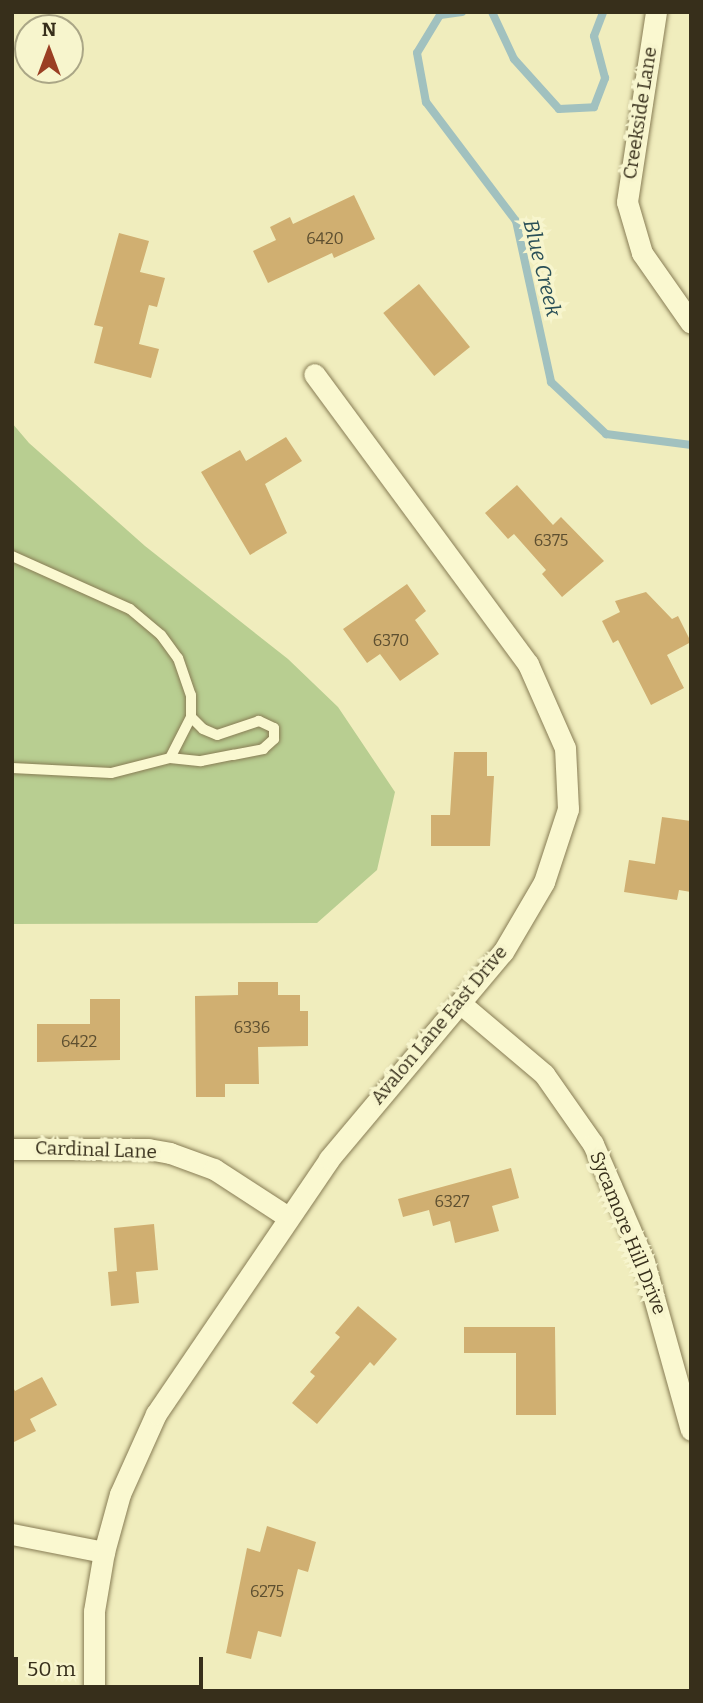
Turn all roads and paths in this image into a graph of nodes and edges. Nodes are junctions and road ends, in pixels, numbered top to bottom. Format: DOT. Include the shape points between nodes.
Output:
graph roads {
  1 [pos="656,12"];
  2 [pos="691,323"];
  3 [pos="314,374"];
  4 [pos="12,556"];
  5 [pos="191,717"];
  6 [pos="170,758"];
  7 [pos="12,768"];
  8 [pos="460,1003"];
  9 [pos="12,1149"];
  10 [pos="288,1217"];
  11 [pos="691,1430"];
  12 [pos="12,1534"];
  13 [pos="104,1552"];
  14 [pos="94,1691"];
  1 -- 2 [label="street, Creekside Lane" via="628,202 642,253"];
  3 -- 8 [label="street, Avalon Lane East Drive" via="510,634 545,697 567,756 568,809 544,882 503,952"];
  4 -- 5 [label="lane" via="130,609 161,635 178,658 191,695"];
  5 -- 6 [label="lane"];
  5 -- 6 [label="lane" via="217,735 259,721 274,728 274,739 263,749 201,761"];
  6 -- 7 [label="lane" via="111,773"];
  8 -- 10 [label="street, Avalon Lane East Drive" via="373,1102"];
  8 -- 11 [label="street, Sycamore Hill Drive" via="544,1074 593,1144 644,1262"];
  9 -- 10 [label="street, Cardinal Lane" via="170,1153 214,1169"];
  10 -- 13 [label="street, Avalon Lane East Drive" via="156,1414 120,1494"];
  12 -- 13 [label="street"];
  13 -- 14 [label="street, Avalon Lane East Drive" via="94,1611"];
}
